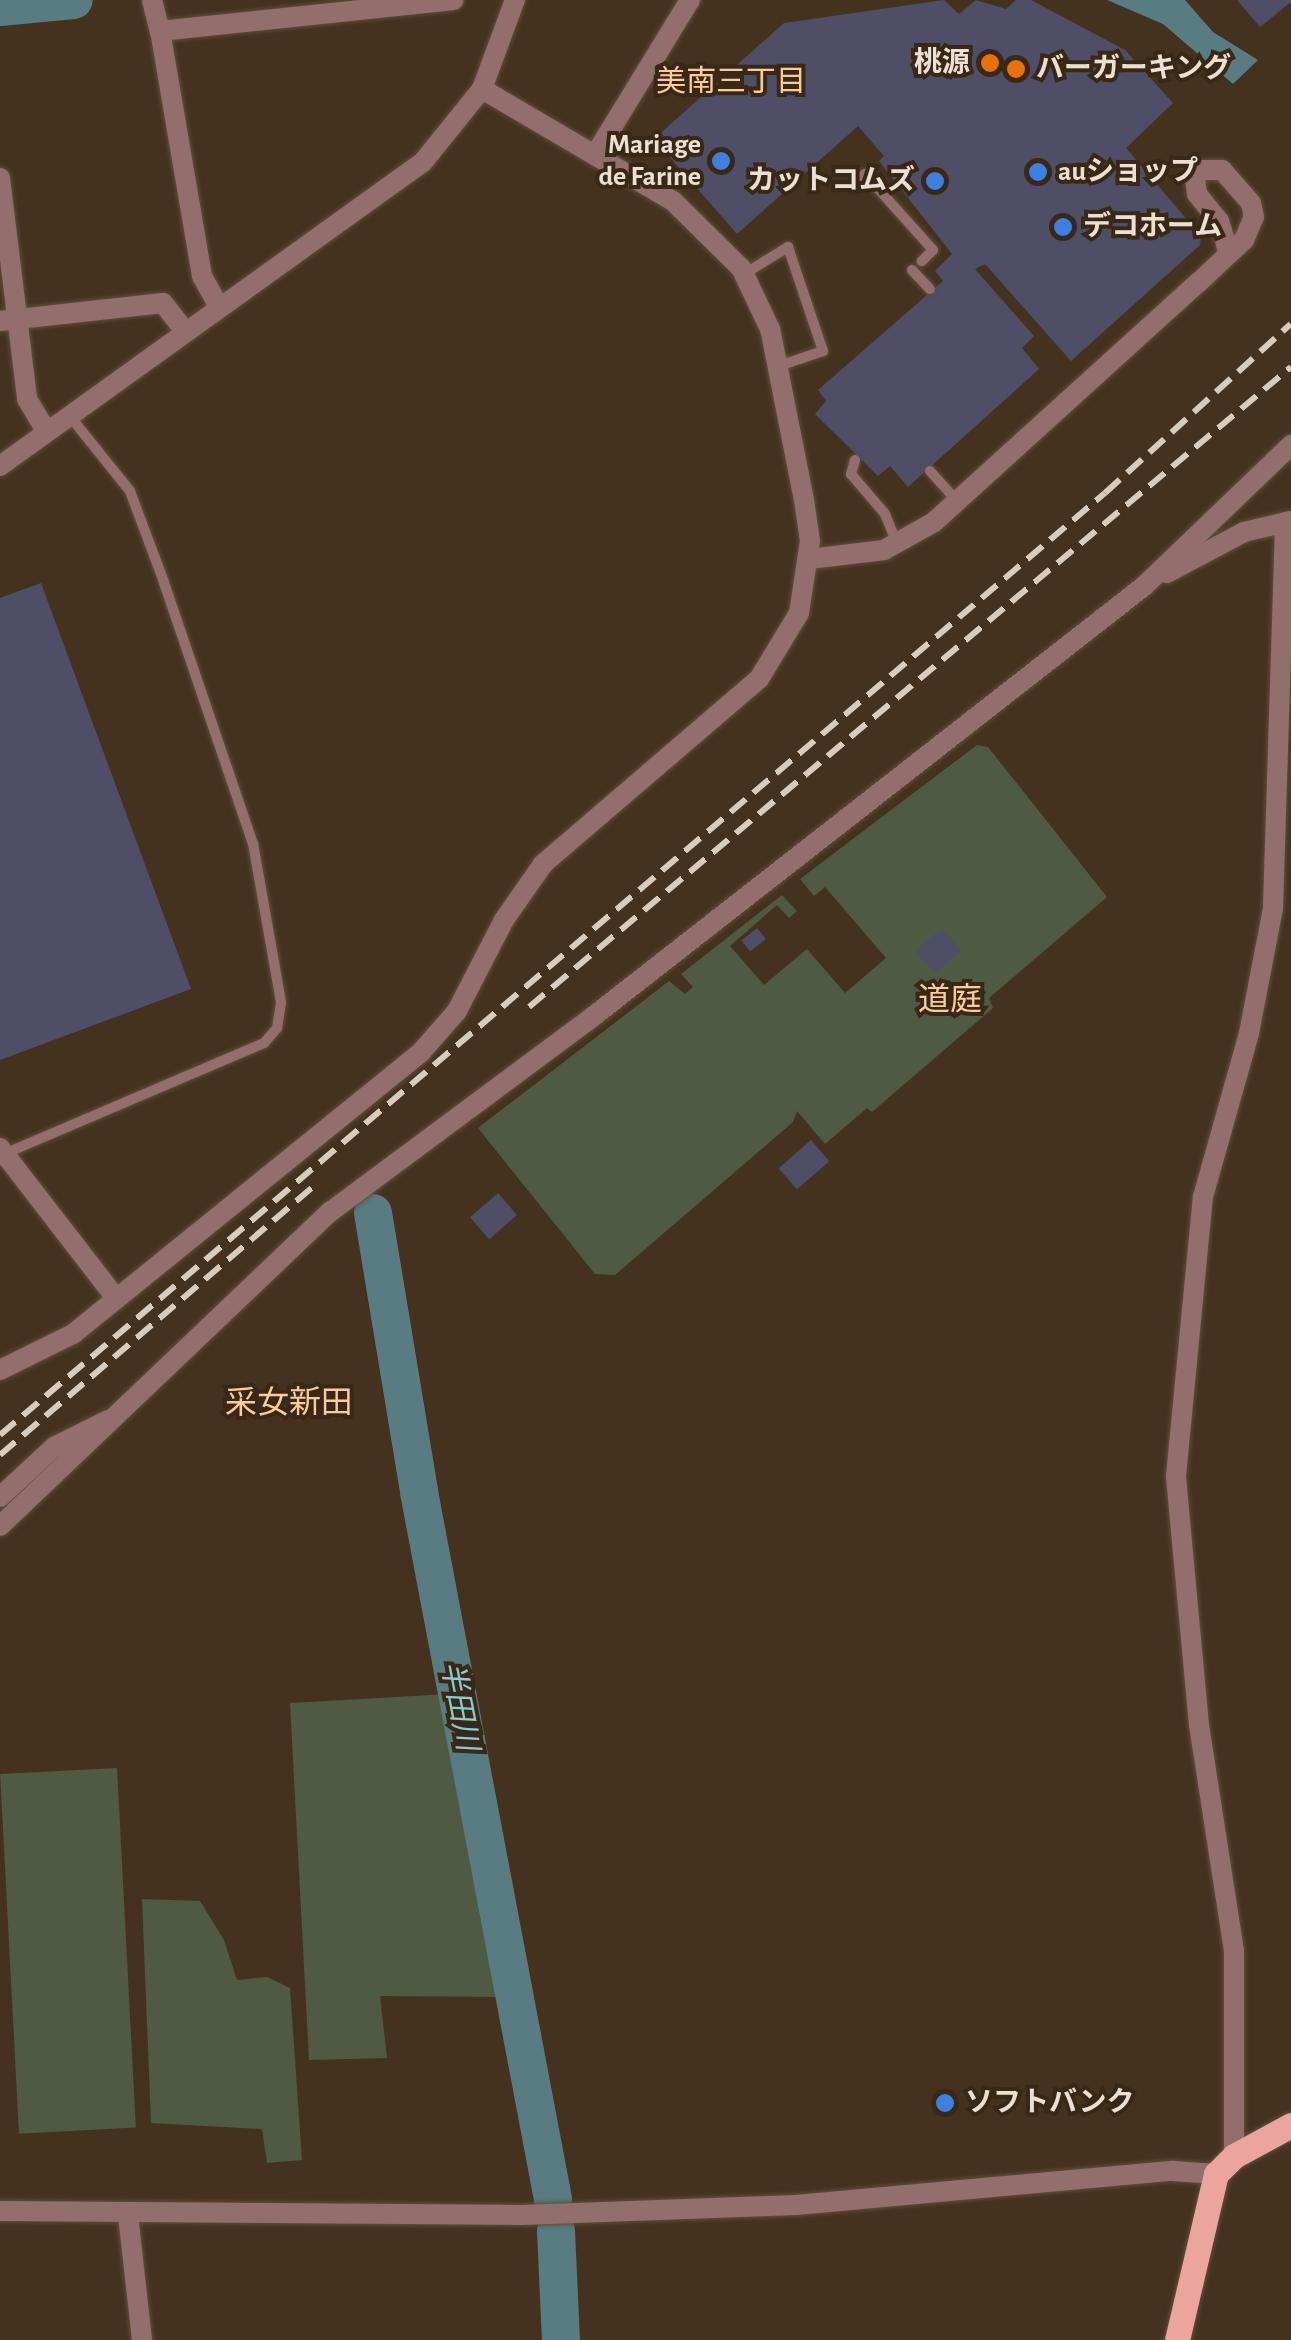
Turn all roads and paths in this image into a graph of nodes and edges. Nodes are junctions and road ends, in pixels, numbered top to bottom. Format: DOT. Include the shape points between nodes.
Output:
graph roads {
  1 [pos="453,0"];
  2 [pos="513,0"];
  3 [pos="690,0"];
  4 [pos="155,14"];
  5 [pos="482,89"];
  6 [pos="595,155"];
  7 [pos="0,178"];
  8 [pos="856,183"];
  9 [pos="1229,254"];
  10 [pos="922,261"];
  11 [pos="912,270"];
  12 [pos="744,274"];
  13 [pos="818,288"];
  14 [pos="930,289"];
  15 [pos="804,294"];
  16 [pos="218,305"];
  17 [pos="8,320"];
  18 [pos="183,329"];
  19 [pos="779,366"];
  20 [pos="68,413"];
  21 [pos="46,429"];
  22 [pos="1291,446"];
  23 [pos="855,460"];
  24 [pos="0,462"];
  25 [pos="930,470"];
  26 [pos="957,500"];
  27 [pos="1288,522"];
  28 [pos="897,543"];
  29 [pos="809,559"];
  30 [pos="1144,586"];
  31 [pos="2,1151"];
  32 [pos="116,1298"];
  33 [pos="0,1370"];
  34 [pos="114,1417"];
  35 [pos="0,1497"];
  36 [pos="0,1526"];
  37 [pos="1291,2125"];
  38 [pos="1225,2165"];
  39 [pos="0,2210"];
  40 [pos="128,2214"];
  41 [pos="142,2340"];
  42 [pos="1177,2340"];
  1 -- 4 [label="street"];
  2 -- 5 [label="street"];
  3 -- 6 [label="street"];
  4 -- 16 [label="street" via="202,276"];
  5 -- 6 [label="street"];
  5 -- 16 [label="street" via="422,162"];
  6 -- 12 [label="street" via="694,216"];
  7 -- 17 [label="street"];
  8 -- 10 [label="lane" via="866,174 932,250"];
  9 -- 26 [label="street"];
  11 -- 14 [label="lane"];
  12 -- 15 [label="lane" via="788,247"];
  12 -- 19 [label="street"];
  13 -- 15 [label="lane"];
  15 -- 19 [label="lane" via="824,350"];
  16 -- 18 [label="street"];
  17 -- 18 [label="street" via="163,303"];
  17 -- 21 [label="street" via="27,399"];
  18 -- 20 [label="street"];
  19 -- 29 [label="street"];
  20 -- 21 [label="street"];
  20 -- 31 [label="lane" via="130,491 164,582 253,844 281,1002 277,1028 264,1043"];
  21 -- 24 [label="street"];
  22 -- 30 [label="street"];
  23 -- 28 [label="lane" via="851,474 885,514"];
  25 -- 26 [label="lane"];
  26 -- 28 [label="street"];
  27 -- 30 [label="street" via="1244,532"];
  27 -- 38 [label="street" via="1273,908 1198,1228 1176,1476 1202,1744 1234,1951"];
  28 -- 29 [label="street" via="858,556"];
  29 -- 32 [label="street" via="799,612 774,660 543,864 445,1028"];
  30 -- 34 [label="street" via="609,1004 330,1212"];
  31 -- 32 [label="street"];
  32 -- 33 [label="street" via="57,1345"];
  34 -- 35 [label="street" via="54,1447"];
  34 -- 36 [label="street"];
  37 -- 38 [label="main road"];
  38 -- 40 [label="street" via="796,2204 593,2213"];
  38 -- 42 [label="main road"];
  39 -- 40 [label="street"];
  40 -- 41 [label="street"];
}
